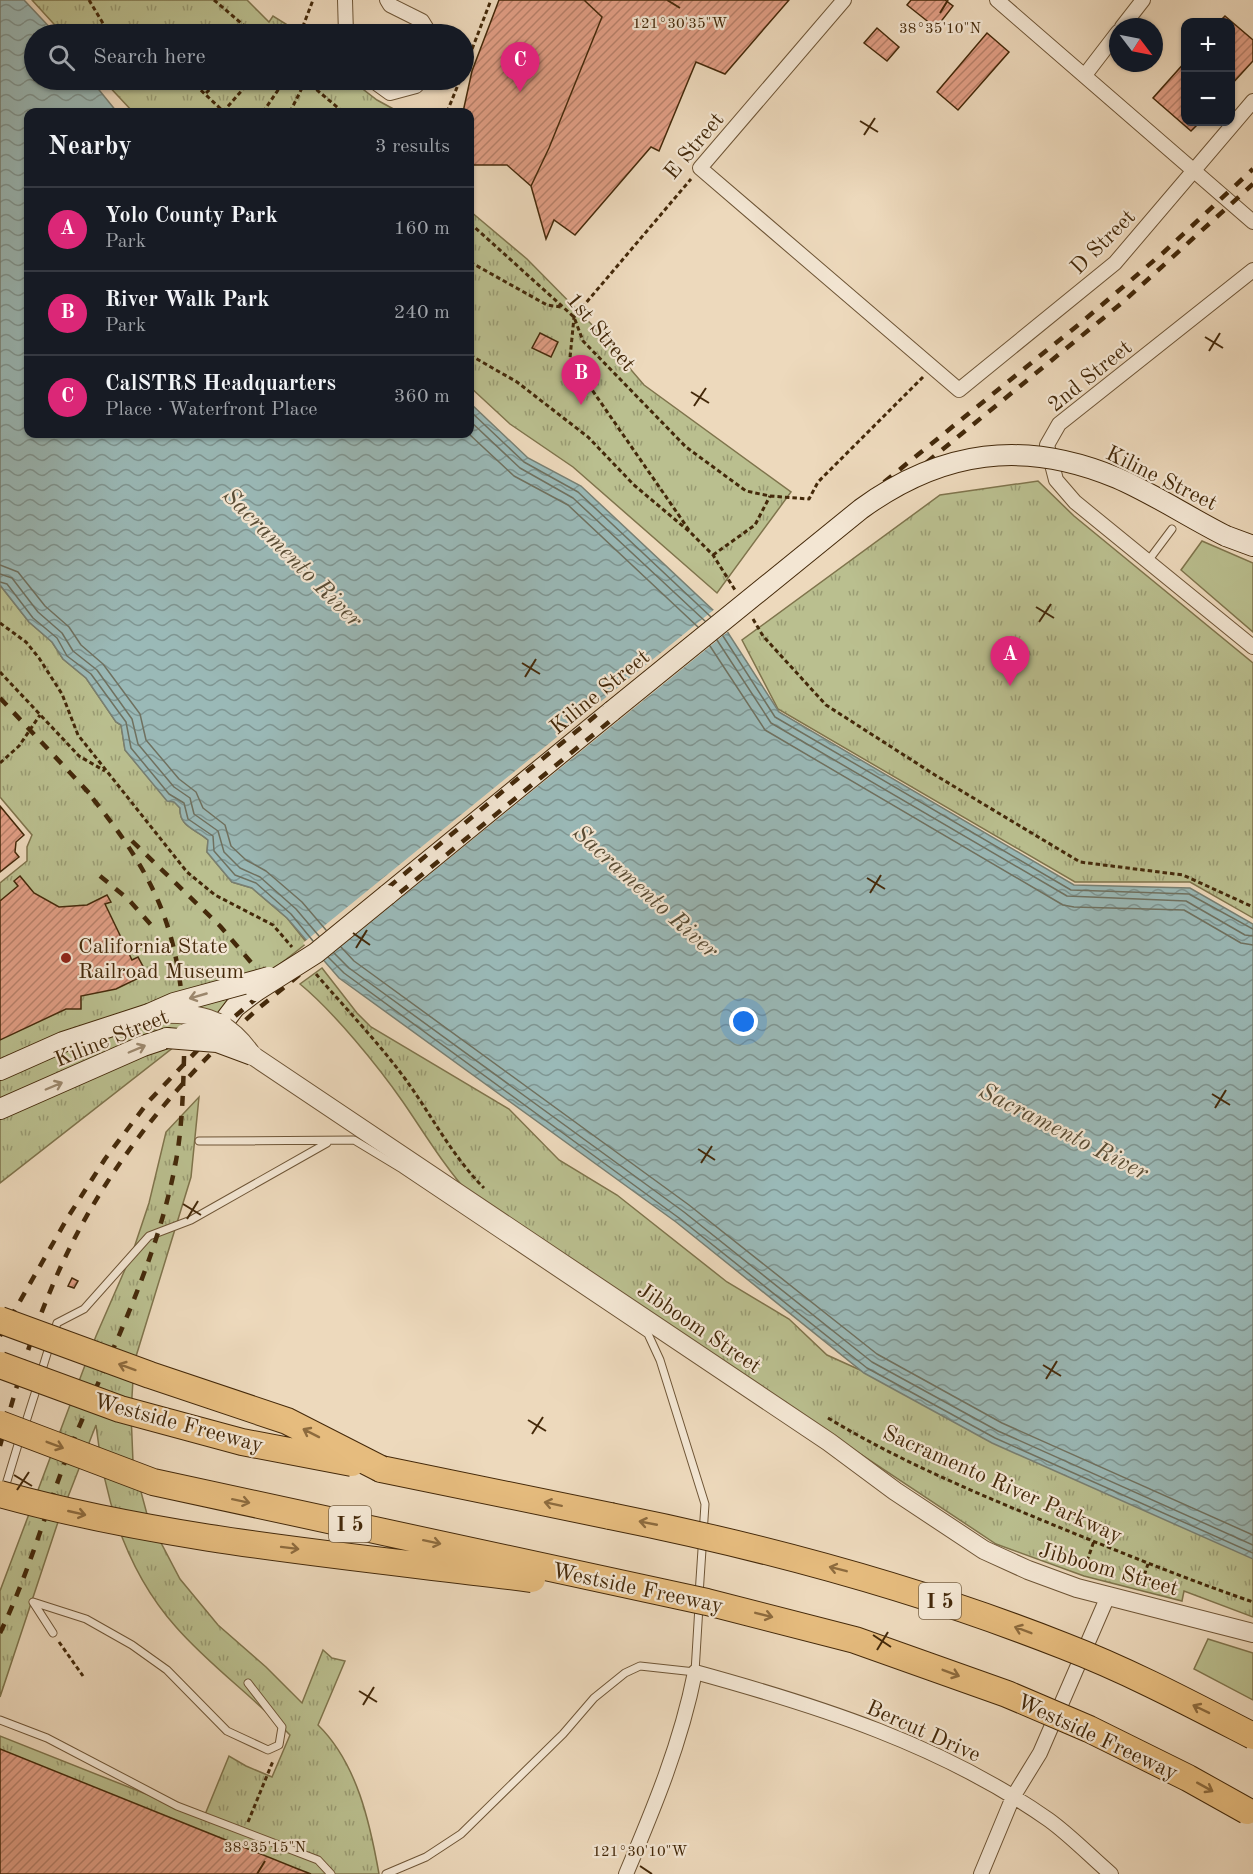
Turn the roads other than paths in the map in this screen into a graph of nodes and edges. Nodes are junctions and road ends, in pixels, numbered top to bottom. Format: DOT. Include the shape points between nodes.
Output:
graph roads {
  1 [pos="345,0"];
  2 [pos="387,0"];
  3 [pos="844,0"];
  4 [pos="997,0"];
  5 [pos="1143,0"];
  6 [pos="1129,18"];
  7 [pos="346,24"];
  8 [pos="424,24"];
  9 [pos="1109,44"];
  10 [pos="1085,75"];
  11 [pos="386,90"];
  12 [pos="401,90"];
  13 [pos="1253,101"];
  14 [pos="1196,170"];
  15 [pos="1253,222"];
  16 [pos="1253,270"];
  17 [pos="959,390"];
  18 [pos="1172,529"];
  19 [pos="1253,546"];
  20 [pos="1148,561"];
  21 [pos="1253,646"];
  22 [pos="294,969"];
  23 [pos="149,1014"];
  24 [pos="222,1024"];
  25 [pos="167,1038"];
  26 [pos="252,1054"];
  27 [pos="0,1070"];
  28 [pos="0,1109"];
  29 [pos="199,1141"];
  30 [pos="328,1142"];
  31 [pos="0,1320"];
  32 [pos="0,1365"];
  33 [pos="0,1424"];
  34 [pos="381,1469"];
  35 [pos="0,1494"];
  36 [pos="0,1502"];
  37 [pos="1108,1596"];
  38 [pos="707,1602"];
  39 [pos="53,1633"];
  40 [pos="1253,1634"];
  41 [pos="694,1672"];
  42 [pos="248,1683"];
  43 [pos="0,1720"];
  44 [pos="1253,1736"];
  45 [pos="1013,1797"];
  46 [pos="1250,1813"];
  47 [pos="331,1874"];
  48 [pos="386,1874"];
  49 [pos="626,1874"];
  50 [pos="981,1874"];
  51 [pos="1111,1874"];
  1 -- 7 [label="street"];
  2 -- 8 [label="street"];
  3 -- 17 [label="street, E Street" via="700,168"];
  4 -- 10 [label="street"];
  5 -- 6 [label="street"];
  9 -- 10 [label="street"];
  10 -- 14 [label="street"];
  11 -- 12 [label="street"];
  13 -- 14 [label="street, D Street"];
  14 -- 15 [label="street"];
  14 -- 17 [label="street, D Street" via="1115,264"];
  16 -- 20 [label="street, 2nd Street" via="1059,424 1047,445 1056,480 1075,502"];
  18 -- 20 [label="lane"];
  19 -- 22 [label="main road, Kiline Street, bridge" via="1226,536 1119,479 1057,458 1020,454 973,457 916,475 861,509"];
  20 -- 21 [label="street, 2nd Street"];
  22 -- 23 [label="main road, one-way, bridge" via="174,1003"];
  22 -- 24 [label="main road, Kiline Street, bridge" via="247,996"];
  23 -- 24 [label="street, Jibboom Street, bridge" via="184,1014"];
  23 -- 27 [label="main road" via="63,1042"];
  24 -- 25 [label="main road, Kiline Street, bridge"];
  24 -- 26 [label="street, Jibboom Street, bridge" via="238,1035"];
  25 -- 26 [label="main road, bridge" via="217,1042"];
  28 -- 25 [label="main road, Kiline Street, one-way"];
  26 -- 37 [label="street, Jibboom Street" via="984,1550 1028,1570"];
  29 -- 30 [label="lane"];
  30 -- 36 [label="lane" via="191,1220 149,1236 84,1309 57,1323"];
  30 -- 41 [label="lane" via="354,1140 648,1334 660,1360 705,1504"];
  34 -- 31 [label="highway, one-way, bridge" via="287,1421"];
  32 -- 34 [label="highway, Westside Freeway / I 5, bridge" via="131,1412 242,1442"];
  33 -- 38 [label="highway, Westside Freeway / I 5, one-way, bridge" via="153,1482"];
  44 -- 34 [label="highway, Westside Freeway / I 5, one-way, bridge" via="1066,1647 846,1571 695,1533"];
  35 -- 38 [label="highway, one-way, bridge" via="195,1536"];
  37 -- 40 [label="street, Jibboom Street"];
  37 -- 45 [label="street" via="1040,1753"];
  38 -- 46 [label="highway, Westside Freeway / I 5, one-way, bridge" via="855,1640 1007,1694 1089,1729"];
  39 -- 42 [label="lane" via="33,1602 86,1619 132,1645 167,1670 227,1731 268,1750 279,1745 282,1727"];
  41 -- 45 [label="street, Bercut Drive" via="806,1703 885,1732"];
  41 -- 48 [label="lane" via="640,1666 625,1673 594,1698 540,1758 461,1834 426,1857"];
  41 -- 49 [label="street" via="673,1757"];
  43 -- 47 [label="lane" via="47,1738 177,1806 318,1860"];
  45 -- 50 [label="street"];
  45 -- 51 [label="street, Bercut Drive" via="1051,1821"];
}
